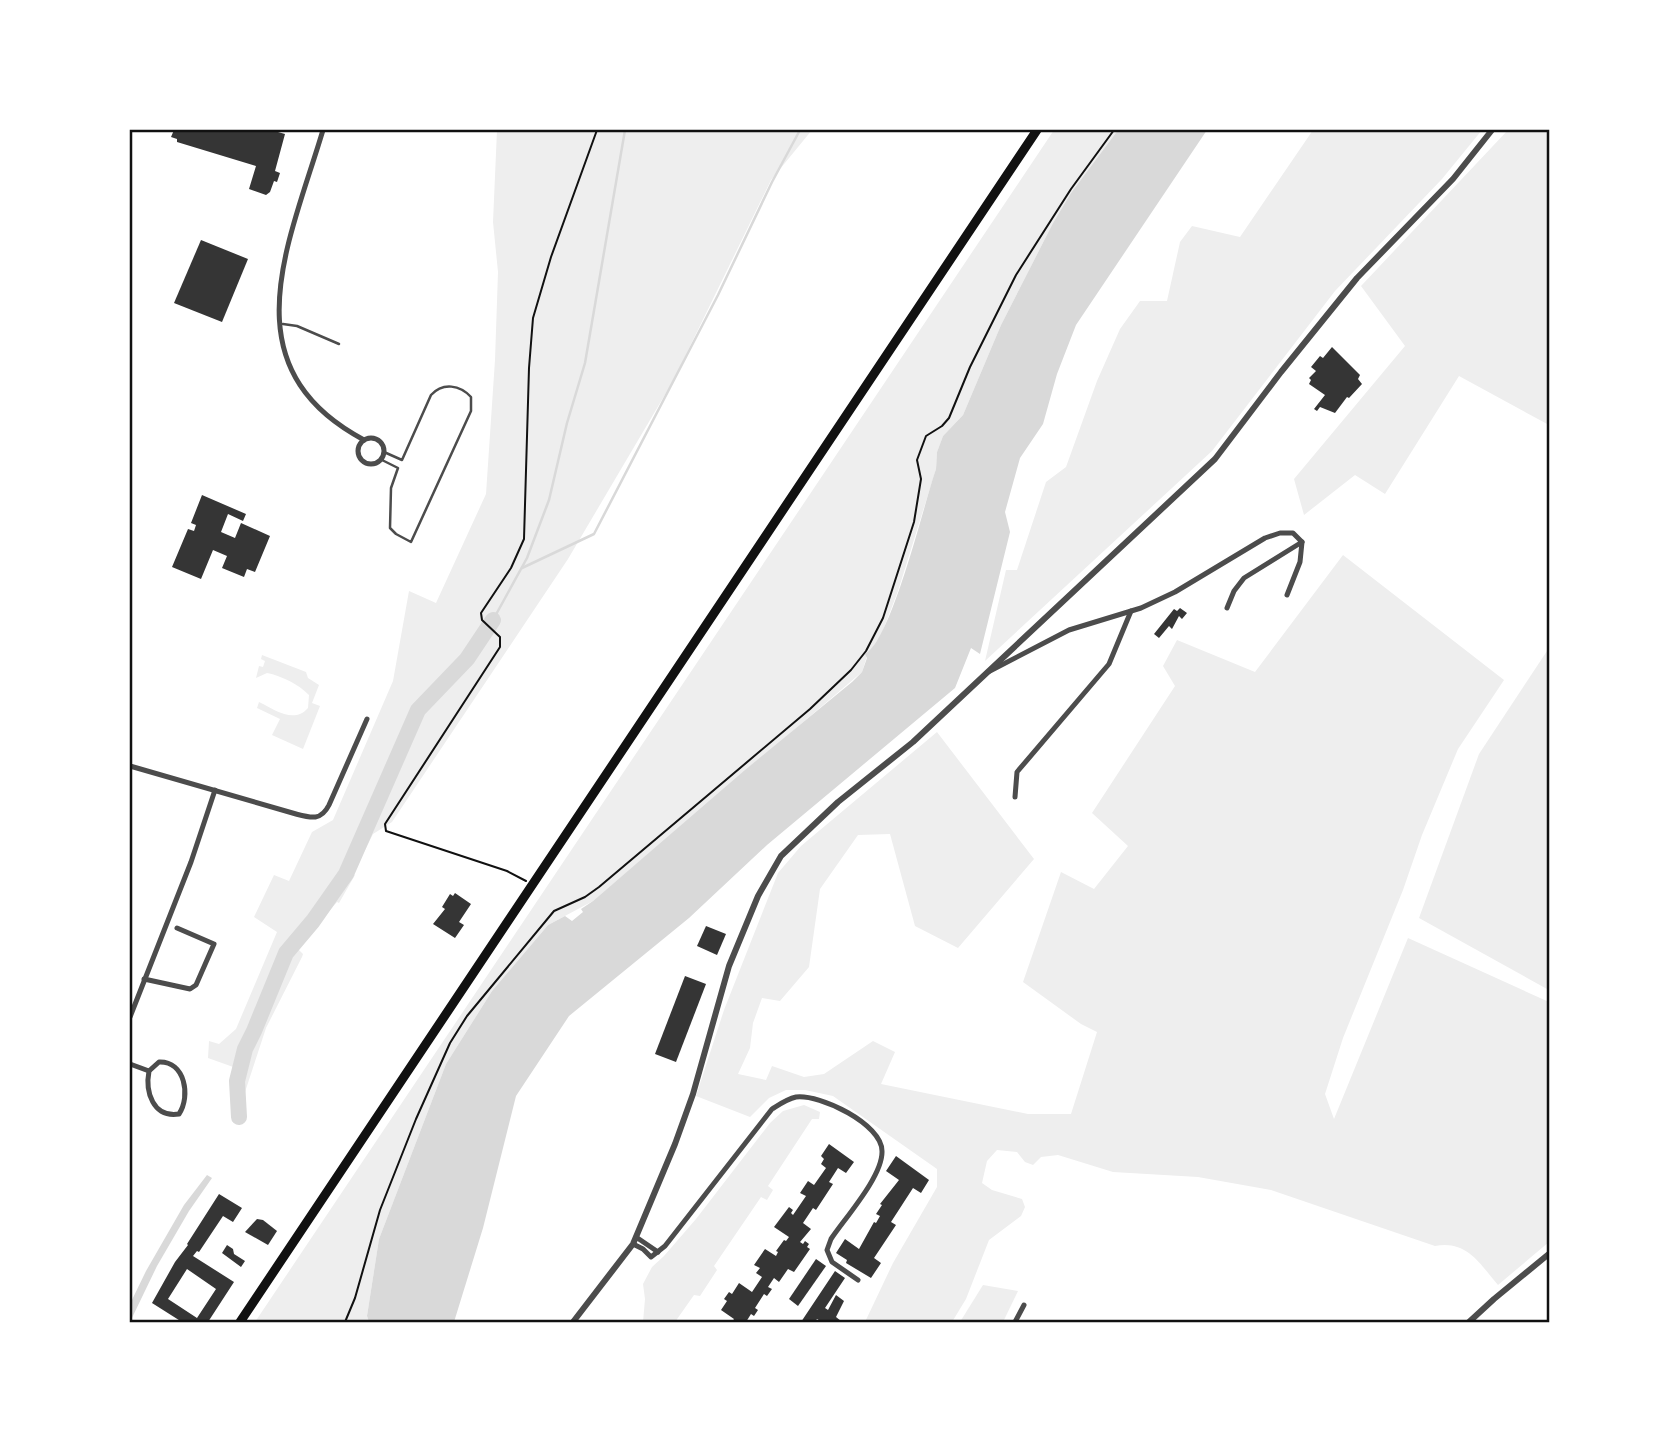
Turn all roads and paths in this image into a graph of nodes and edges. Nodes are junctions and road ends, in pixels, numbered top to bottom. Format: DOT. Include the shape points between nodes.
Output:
graph roads {
  1 [pos="323,130"];
  2 [pos="597,130"];
  3 [pos="1037,130"];
  4 [pos="1114,130"];
  5 [pos="1492,130"];
  6 [pos="279,324"];
  7 [pos="338,344"];
  8 [pos="364,440"];
  9 [pos="384,452"];
  10 [pos="382,460"];
  11 [pos="1302,542"];
  12 [pos="1287,595"];
  13 [pos="1227,608"];
  14 [pos="1131,611"];
  15 [pos="988,672"];
  16 [pos="367,719"];
  17 [pos="130,766"];
  18 [pos="215,790"];
  19 [pos="1015,797"];
  20 [pos="531,887"];
  21 [pos="177,928"];
  22 [pos="144,979"];
  23 [pos="130,1017"];
  24 [pos="130,1064"];
  25 [pos="149,1071"];
  26 [pos="636,1237"];
  27 [pos="633,1244"];
  28 [pos="658,1252"];
  29 [pos="1549,1253"];
  30 [pos="858,1280"];
  31 [pos="1024,1305"];
  32 [pos="240,1322"];
  33 [pos="345,1322"];
  34 [pos="573,1322"];
  35 [pos="1015,1322"];
  36 [pos="1469,1322"];
  1 -- 6 [label="street" via="282,265"];
  2 -- 20 [label="path" via="533,318 524,539 481,613 482,620 498,633 500,647 385,824 386,831 507,871"];
  3 -- 20 [label="highway"];
  4 -- 33 [label="path" via="1016,275 949,418 926,436 917,460 921,480 914,522 883,618 866,651 810,709 599,887 554,911 467,1016 416,1119"];
  5 -- 15 [label="street" via="1453,179 1357,278 1215,459"];
  6 -- 7 [label="lane" via="290,323"];
  6 -- 8 [label="street" via="296,380 305,394 335,423"];
  8 -- 9 [label="street" via="376,439"];
  8 -- 10 [label="street" via="358,450 363,462"];
  9 -- 10 [label="street"];
  9 -- 10 [label="lane" via="402,460 437,389 453,386 471,397 471,411 411,542 390,528 391,488 398,467"];
  11 -- 12 [label="street" via="1300,562"];
  11 -- 13 [label="street" via="1244,578"];
  11 -- 14 [label="street" via="1293,533 1265,538 1174,592"];
  14 -- 15 [label="street" via="1069,630"];
  14 -- 19 [label="street" via="1110,664 1017,772"];
  15 -- 26 [label="street" via="782,856 758,896 729,966 693,1094"];
  16 -- 18 [label="street" via="327,811 314,818"];
  17 -- 18 [label="street"];
  18 -- 22 [label="street"];
  20 -- 32 [label="highway"];
  21 -- 22 [label="street" via="214,944 196,985 190,989"];
  22 -- 23 [label="street"];
  24 -- 25 [label="street"];
  25 -- 25 [label="street" via="162,1062 179,1070 184,1090 179,1114 153,1105 147,1089"];
  26 -- 27 [label="street"];
  26 -- 28 [label="street"];
  27 -- 28 [label="street" via="651,1257"];
  27 -- 34 [label="street"];
  28 -- 30 [label="street" via="772,1109 796,1097 808,1098 867,1125 882,1146 878,1168 827,1250 832,1262"];
  29 -- 36 [label="street"];
  31 -- 35 [label="street"];
}
